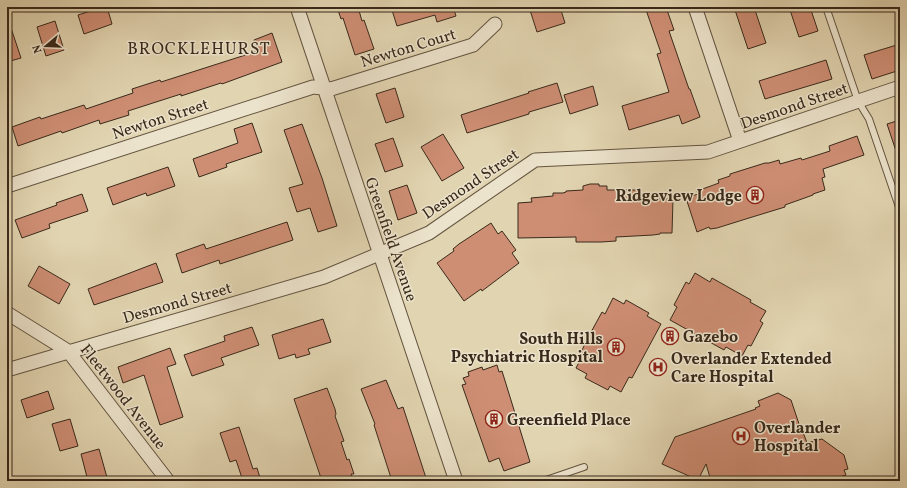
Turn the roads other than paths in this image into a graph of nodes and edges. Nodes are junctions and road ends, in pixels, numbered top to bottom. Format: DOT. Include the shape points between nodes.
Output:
graph roads {
  1 [pos="297,7"];
  2 [pos="695,7"];
  3 [pos="826,7"];
  4 [pos="495,24"];
  5 [pos="900,87"];
  6 [pos="324,88"];
  7 [pos="858,101"];
  8 [pos="740,141"];
  9 [pos="7,186"];
  10 [pos="900,210"];
  11 [pos="379,254"];
  12 [pos="7,313"];
  13 [pos="68,351"];
  14 [pos="7,370"];
  15 [pos="584,467"];
  16 [pos="168,481"];
  17 [pos="456,481"];
  18 [pos="543,481"];
  1 -- 6 [label="street, Greenfield Avenue"];
  2 -- 8 [label="street"];
  3 -- 7 [label="lane"];
  4 -- 6 [label="street, Newton Court" via="473,45 331,89"];
  5 -- 7 [label="street, Desmond Street"];
  6 -- 9 [label="street, Newton Street" via="313,87"];
  6 -- 11 [label="street, Greenfield Avenue"];
  7 -- 8 [label="street, Desmond Street"];
  7 -- 10 [label="lane" via="869,118"];
  8 -- 11 [label="street, Desmond Street" via="708,152 535,160 429,233"];
  11 -- 13 [label="street, Desmond Street" via="324,277"];
  11 -- 17 [label="street, Greenfield Avenue"];
  12 -- 13 [label="street, Fleetwood Avenue"];
  13 -- 14 [label="street, Desmond Street"];
  13 -- 16 [label="street, Fleetwood Avenue"];
  15 -- 18 [label="lane"];
}
